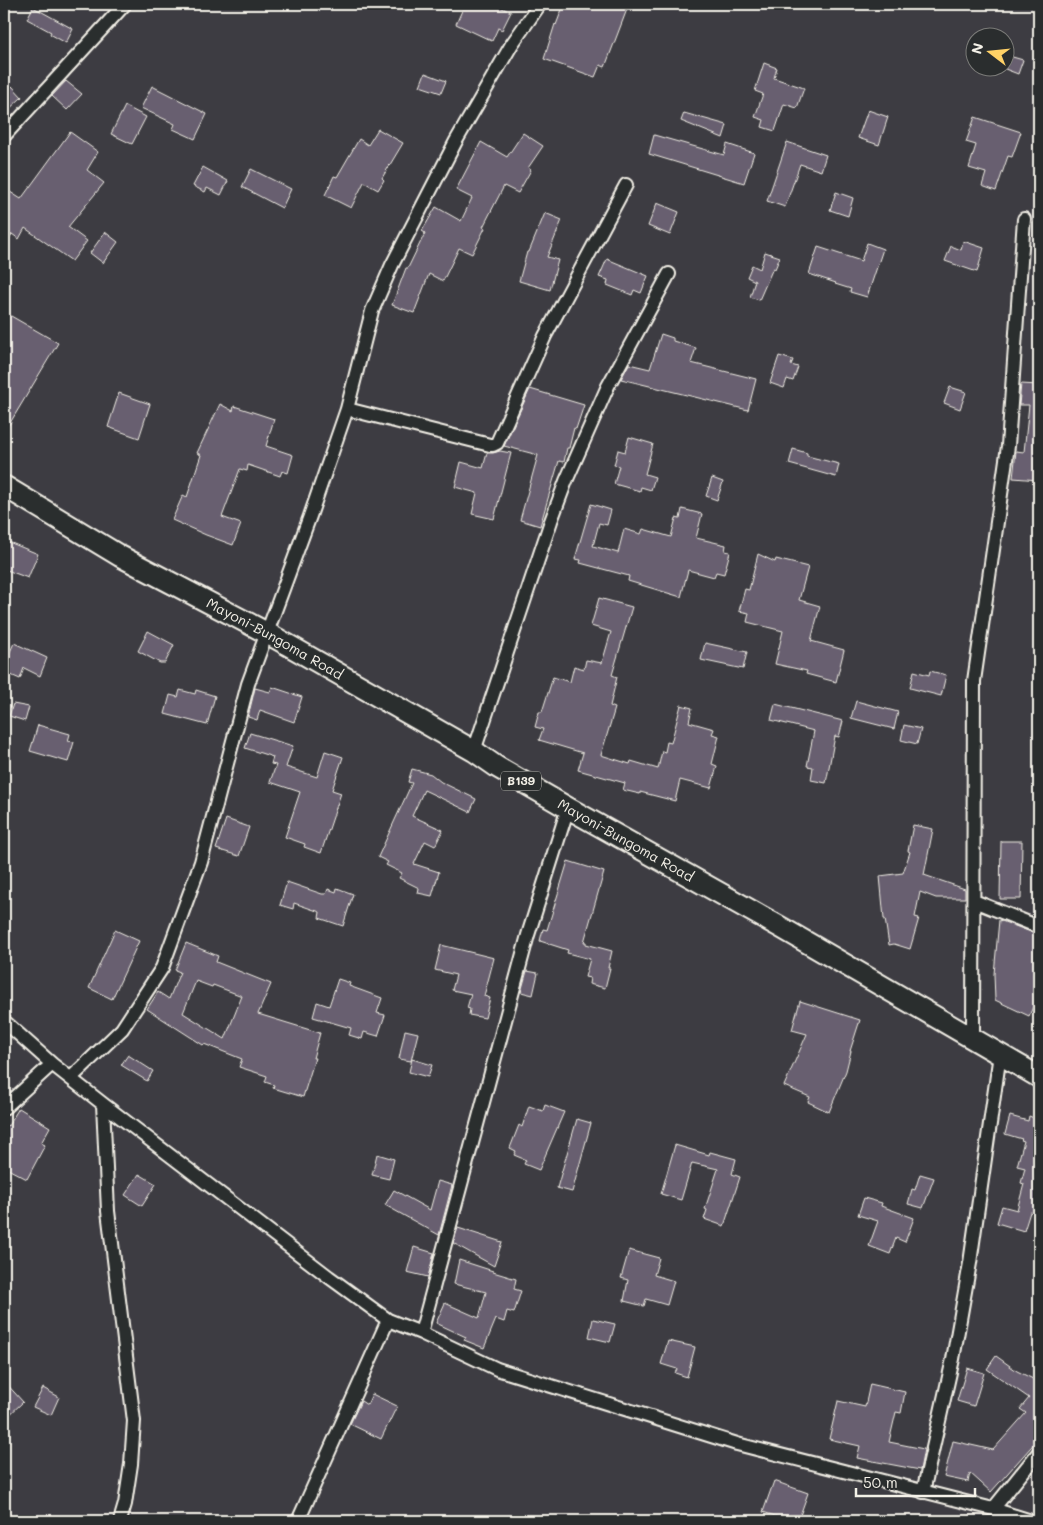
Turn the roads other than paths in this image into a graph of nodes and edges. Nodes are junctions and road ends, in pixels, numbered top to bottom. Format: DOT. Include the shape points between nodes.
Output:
graph roads {
  1 [pos="125,4"];
  2 [pos="540,4"];
  3 [pos="4,136"];
  4 [pos="626,185"];
  5 [pos="1024,219"];
  6 [pos="669,274"];
  7 [pos="347,409"];
  8 [pos="4,486"];
  9 [pos="267,633"];
  10 [pos="474,751"];
  11 [pos="568,808"];
  12 [pos="974,901"];
  13 [pos="1039,927"];
  14 [pos="4,1021"];
  15 [pos="973,1038"];
  16 [pos="1000,1054"];
  17 [pos="52,1064"];
  18 [pos="1039,1077"];
  19 [pos="71,1078"];
  20 [pos="103,1104"];
  21 [pos="4,1108"];
  22 [pos="388,1320"];
  23 [pos="421,1333"];
  24 [pos="1039,1452"];
  25 [pos="923,1492"];
  26 [pos="993,1509"];
  27 [pos="120,1521"];
  28 [pos="298,1521"];
  29 [pos="1031,1521"];
  1 -- 3 [label="street"];
  2 -- 7 [label="street" via="512,44 466,125 392,265 372,311"];
  4 -- 7 [label="street" via="545,336 497,443 490,445"];
  5 -- 12 [label="street" via="1008,446 974,681"];
  6 -- 10 [label="street" via="608,386 566,481"];
  7 -- 9 [label="street"];
  8 -- 9 [label="main road, Mayoni-Bungoma Road / B139" via="120,556"];
  9 -- 10 [label="main road, Mayoni-Bungoma Road / B139"];
  9 -- 19 [label="street" via="248,684 201,862 162,968 122,1029"];
  10 -- 11 [label="main road, Mayoni-Bungoma Road / B139"];
  11 -- 15 [label="main road, Mayoni-Bungoma Road / B139"];
  11 -- 23 [label="street" via="528,935"];
  12 -- 13 [label="street"];
  12 -- 15 [label="street"];
  14 -- 17 [label="street"];
  15 -- 16 [label="main road, Mayoni-Bungoma Road / B139"];
  16 -- 18 [label="main road, Mayoni-Bungoma Road / B139"];
  16 -- 25 [label="street" via="957,1340"];
  17 -- 19 [label="street"];
  17 -- 21 [label="street"];
  19 -- 20 [label="street"];
  20 -- 22 [label="street"];
  20 -- 27 [label="street" via="108,1211 134,1421"];
  22 -- 23 [label="street"];
  22 -- 28 [label="street"];
  23 -- 25 [label="street" via="507,1372 736,1444"];
  24 -- 26 [label="street"];
  25 -- 26 [label="street"];
  26 -- 29 [label="street"];
}
